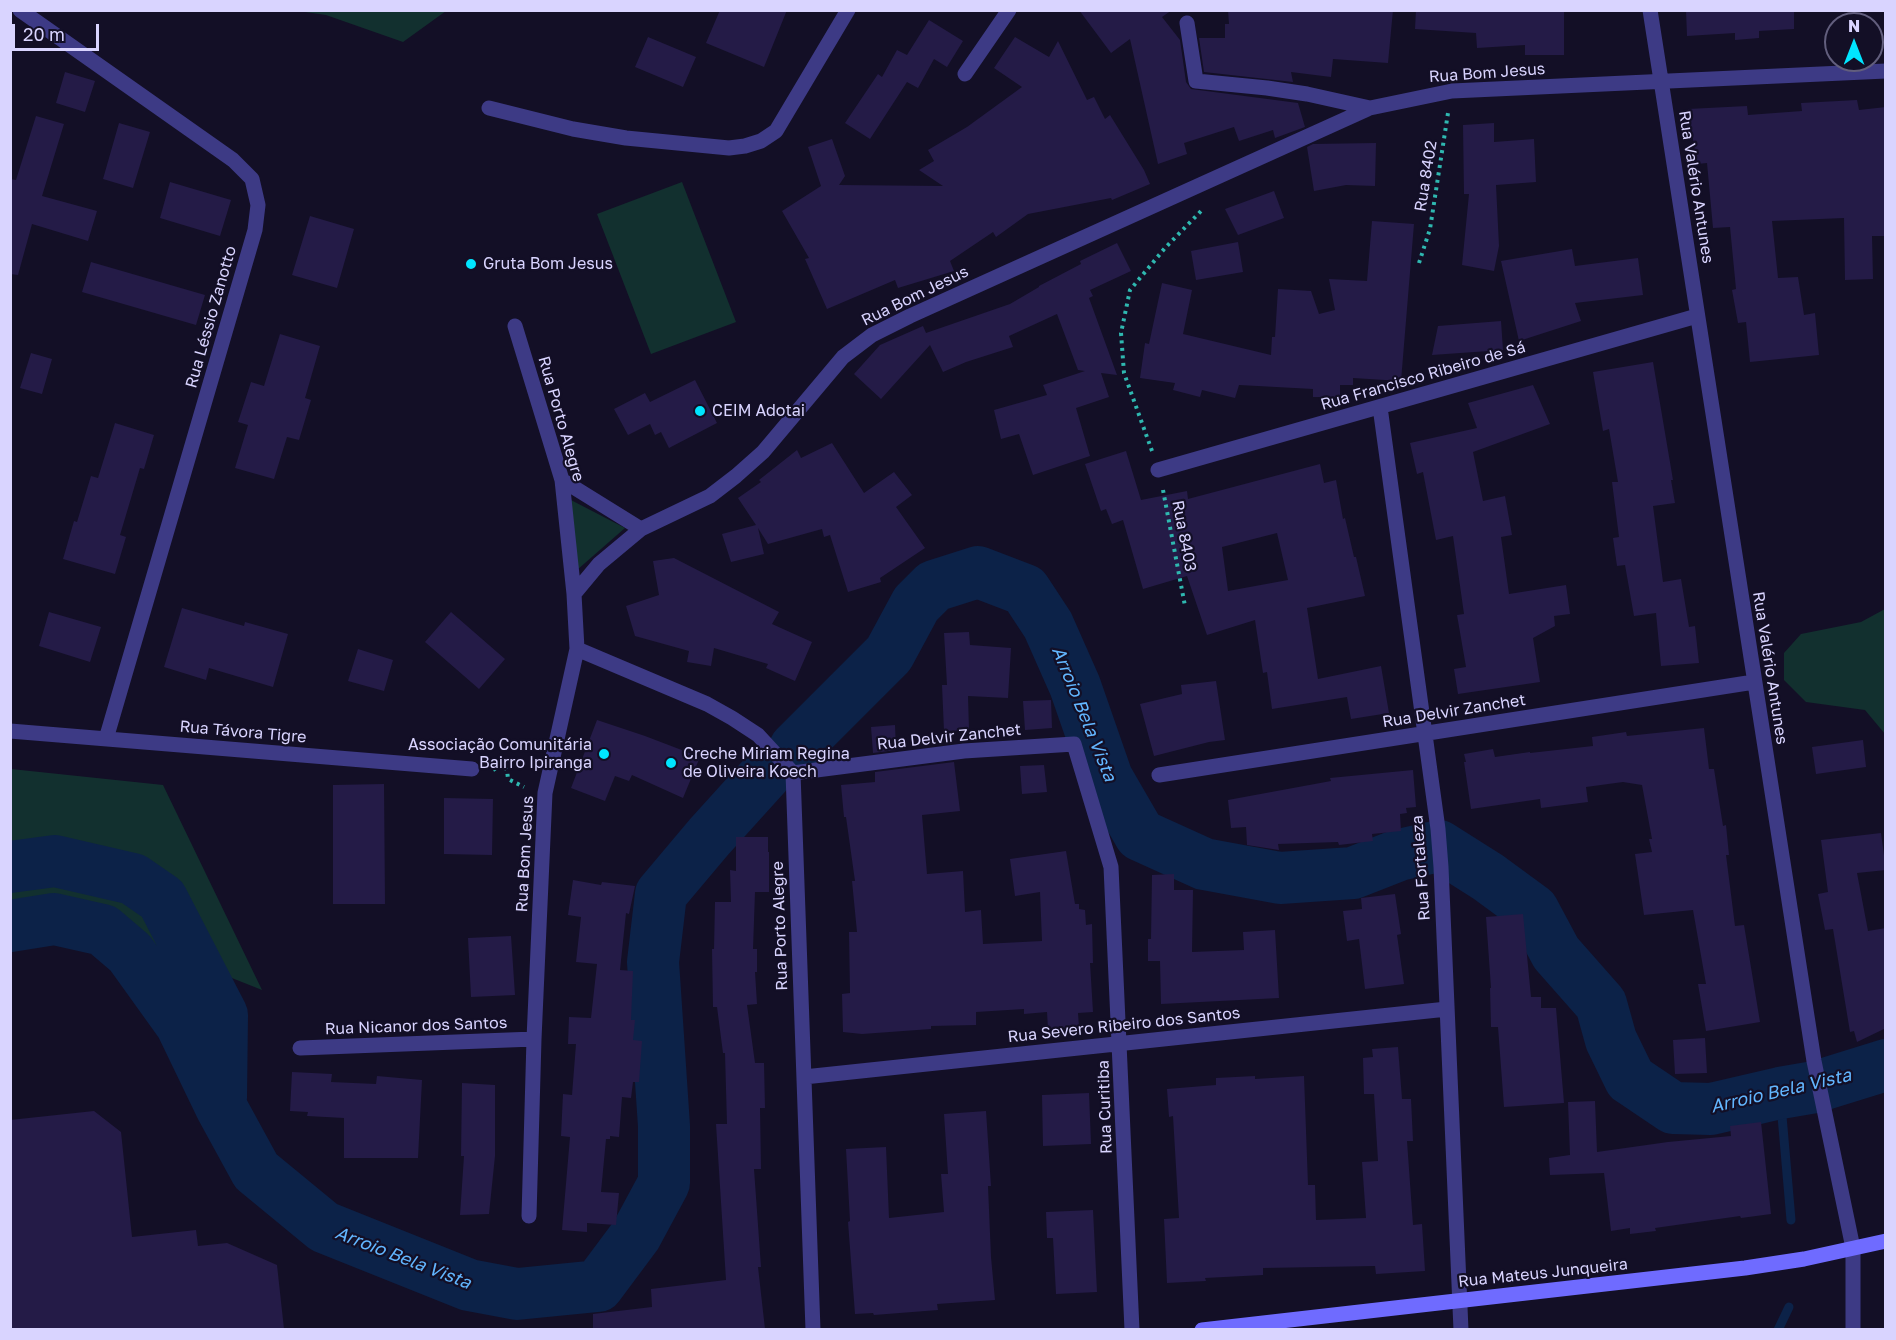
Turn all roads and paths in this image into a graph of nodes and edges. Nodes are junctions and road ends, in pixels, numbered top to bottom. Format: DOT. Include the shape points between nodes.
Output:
graph roads {
  1 [pos="20,10"];
  2 [pos="848,10"];
  3 [pos="1009,10"];
  4 [pos="1650,10"];
  5 [pos="1187,23"];
  6 [pos="1886,71"];
  7 [pos="965,74"];
  8 [pos="1661,81"];
  9 [pos="1452,91"];
  10 [pos="489,108"];
  11 [pos="1370,108"];
  12 [pos="1206,206"];
  13 [pos="1419,263"];
  14 [pos="1697,316"];
  15 [pos="515,326"];
  16 [pos="1380,407"];
  17 [pos="1158,470"];
  18 [pos="562,480"];
  19 [pos="641,529"];
  20 [pos="574,594"];
  21 [pos="1185,606"];
  22 [pos="577,648"];
  23 [pos="1755,682"];
  24 [pos="10,731"];
  25 [pos="1425,734"];
  26 [pos="106,739"];
  27 [pos="1074,744"];
  28 [pos="472,769"];
  29 [pos="793,773"];
  30 [pos="1159,775"];
  31 [pos="545,793"];
  32 [pos="1447,1009"];
  33 [pos="534,1039"];
  34 [pos="1120,1044"];
  35 [pos="300,1048"];
  36 [pos="804,1077"];
  37 [pos="529,1216"];
  38 [pos="1886,1241"];
  39 [pos="1853,1248"];
  40 [pos="1459,1300"];
  41 [pos="813,1329"];
  42 [pos="1132,1329"];
  43 [pos="1202,1329"];
  44 [pos="1461,1329"];
  45 [pos="1853,1329"];
  1 -- 26 [label="street, Rua Léssio Zanotto" via="233,160 252,179 258,205 255,230"];
  2 -- 10 [label="street" via="776,131 745,146 729,148 626,138"];
  3 -- 7 [label="street"];
  4 -- 8 [label="street, Rua Valério Antunes"];
  5 -- 11 [label="street" via="1196,81 1277,89"];
  6 -- 8 [label="street, Rua Bom Jesus"];
  8 -- 9 [label="street, Rua Bom Jesus"];
  8 -- 14 [label="street, Rua Valério Antunes"];
  9 -- 11 [label="street, Rua Bom Jesus"];
  9 -- 13 [label="path, Rua 8402" via="1430,228"];
  11 -- 19 [label="street, Rua Bom Jesus" via="872,335 843,357 763,452 736,476 710,496"];
  12 -- 17 [label="path, Rua 8403" via="1130,290 1121,333 1124,373"];
  14 -- 16 [label="street, Rua Francisco Ribeiro de Sá"];
  14 -- 23 [label="street, Rua Valério Antunes"];
  15 -- 18 [label="street, Rua Porto Alegre"];
  16 -- 17 [label="street, Rua Francisco Ribeiro de Sá"];
  16 -- 25 [label="street, Rua Fortaleza"];
  17 -- 21 [label="path, Rua 8403"];
  18 -- 19 [label="street"];
  18 -- 20 [label="street, Rua Porto Alegre"];
  19 -- 20 [label="street, Rua Bom Jesus" via="599,564"];
  20 -- 22 [label="street, Rua Bom Jesus"];
  22 -- 29 [label="street" via="732,718 758,735"];
  22 -- 31 [label="street, Rua Bom Jesus"];
  23 -- 25 [label="street, Rua Delvir Zanchet"];
  23 -- 39 [label="street, Rua Valério Antunes" via="1814,1061"];
  24 -- 26 [label="street, Rua Távora Tigre"];
  25 -- 30 [label="street, Rua Delvir Zanchet"];
  25 -- 32 [label="street, Rua Fortaleza" via="1438,829"];
  26 -- 28 [label="street, Rua Távora Tigre"];
  27 -- 29 [label="street, Rua Delvir Zanchet" via="964,751"];
  27 -- 34 [label="street, Rua Curitiba" via="1111,867"];
  28 -- 31 [label="path" via="489,771 502,764 508,779"];
  29 -- 36 [label="street, Rua Porto Alegre"];
  31 -- 33 [label="street, Rua Bom Jesus"];
  32 -- 34 [label="street, Rua Severo Ribeiro dos Santos"];
  32 -- 40 [label="street, Rua Fortaleza"];
  33 -- 35 [label="street, Rua Nicanor dos Santos"];
  33 -- 37 [label="street, Rua Bom Jesus"];
  34 -- 36 [label="street, Rua Severo Ribeiro dos Santos"];
  34 -- 42 [label="street, Rua Curitiba"];
  36 -- 41 [label="street, Rua Porto Alegre"];
  38 -- 39 [label="main road, Rua Mateus Junqueira"];
  39 -- 40 [label="main road, Rua Mateus Junqueira" via="1745,1268"];
  39 -- 45 [label="street, Rua Valério Antunes"];
  40 -- 43 [label="main road, Rua Mateus Junqueira"];
  40 -- 44 [label="street, Rua Fortaleza"];
}
